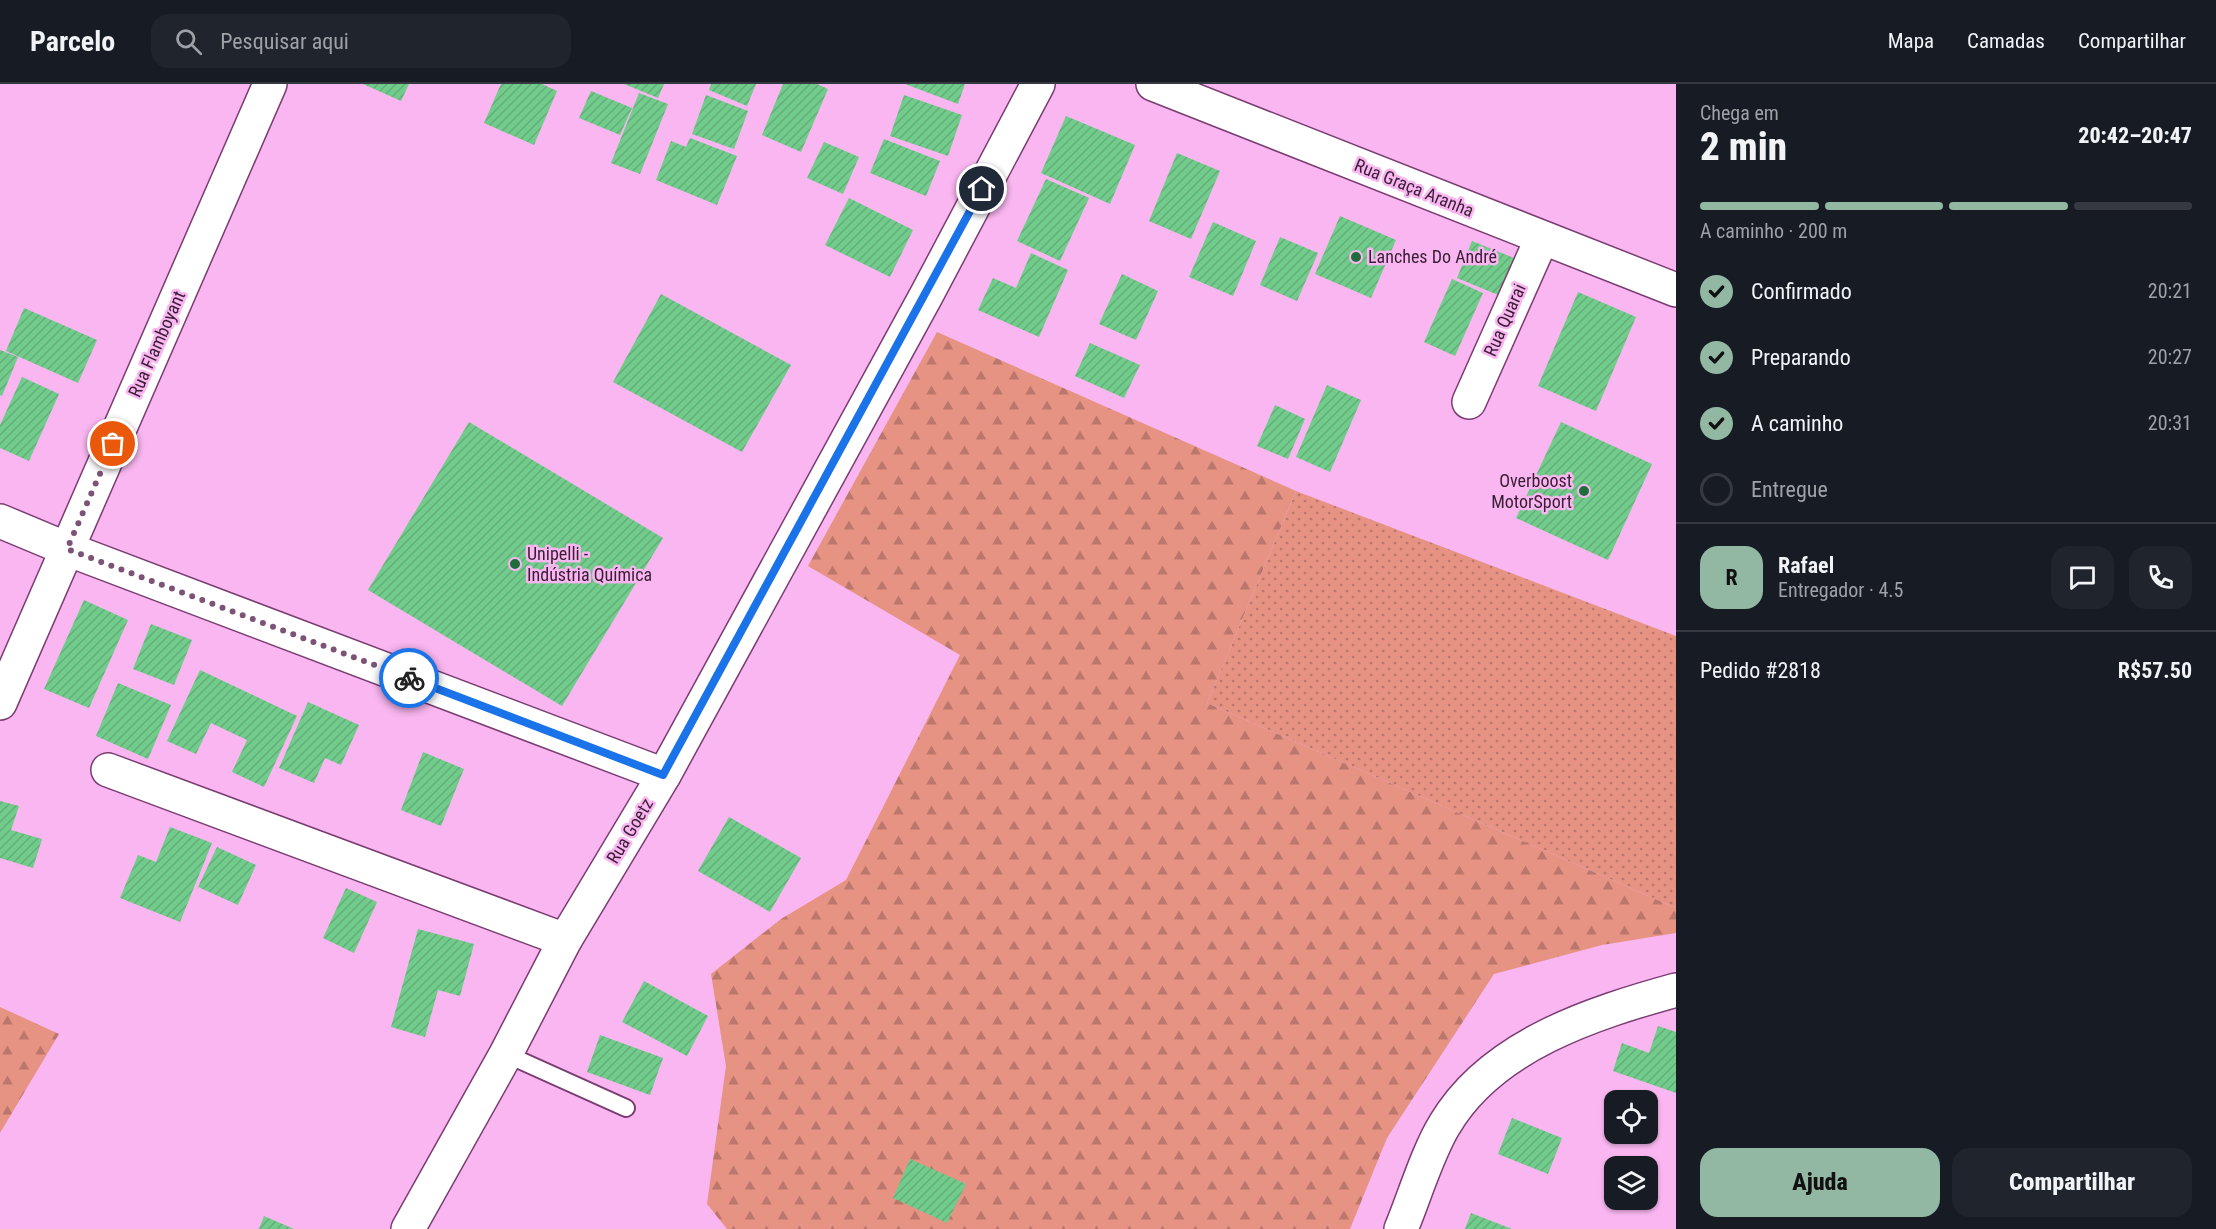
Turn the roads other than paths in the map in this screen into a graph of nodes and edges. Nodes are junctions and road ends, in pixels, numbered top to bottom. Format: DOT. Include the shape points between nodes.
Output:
graph roads {
  1 [pos="270,84"];
  2 [pos="1038,84"];
  3 [pos="1153,84"];
  4 [pos="1542,238"];
  5 [pos="1676,290"];
  6 [pos="1469,402"];
  7 [pos="0,521"];
  8 [pos="67,549"];
  9 [pos="0,703"];
  10 [pos="108,770"];
  11 [pos="663,775"];
  12 [pos="565,940"];
  13 [pos="1676,990"];
  14 [pos="506,1054"];
  15 [pos="626,1108"];
  16 [pos="408,1229"];
  17 [pos="1401,1229"];
  1 -- 8 [label="street, Rua Flamboyant"];
  2 -- 11 [label="street, Rua Goetz"];
  3 -- 4 [label="street, Rua Graça Aranha"];
  4 -- 5 [label="street, Rua Graça Aranha"];
  4 -- 6 [label="street, Rua Quarai"];
  7 -- 8 [label="street"];
  8 -- 9 [label="street, Rua Flamboyant"];
  8 -- 11 [label="street"];
  10 -- 12 [label="street"];
  11 -- 12 [label="street, Rua Goetz"];
  12 -- 14 [label="street, Rua Goetz"];
  13 -- 17 [label="street" via="1631,1002 1528,1044 1473,1088 1444,1124"];
  14 -- 15 [label="lane"];
  14 -- 16 [label="street, Rua Goetz"];
}
